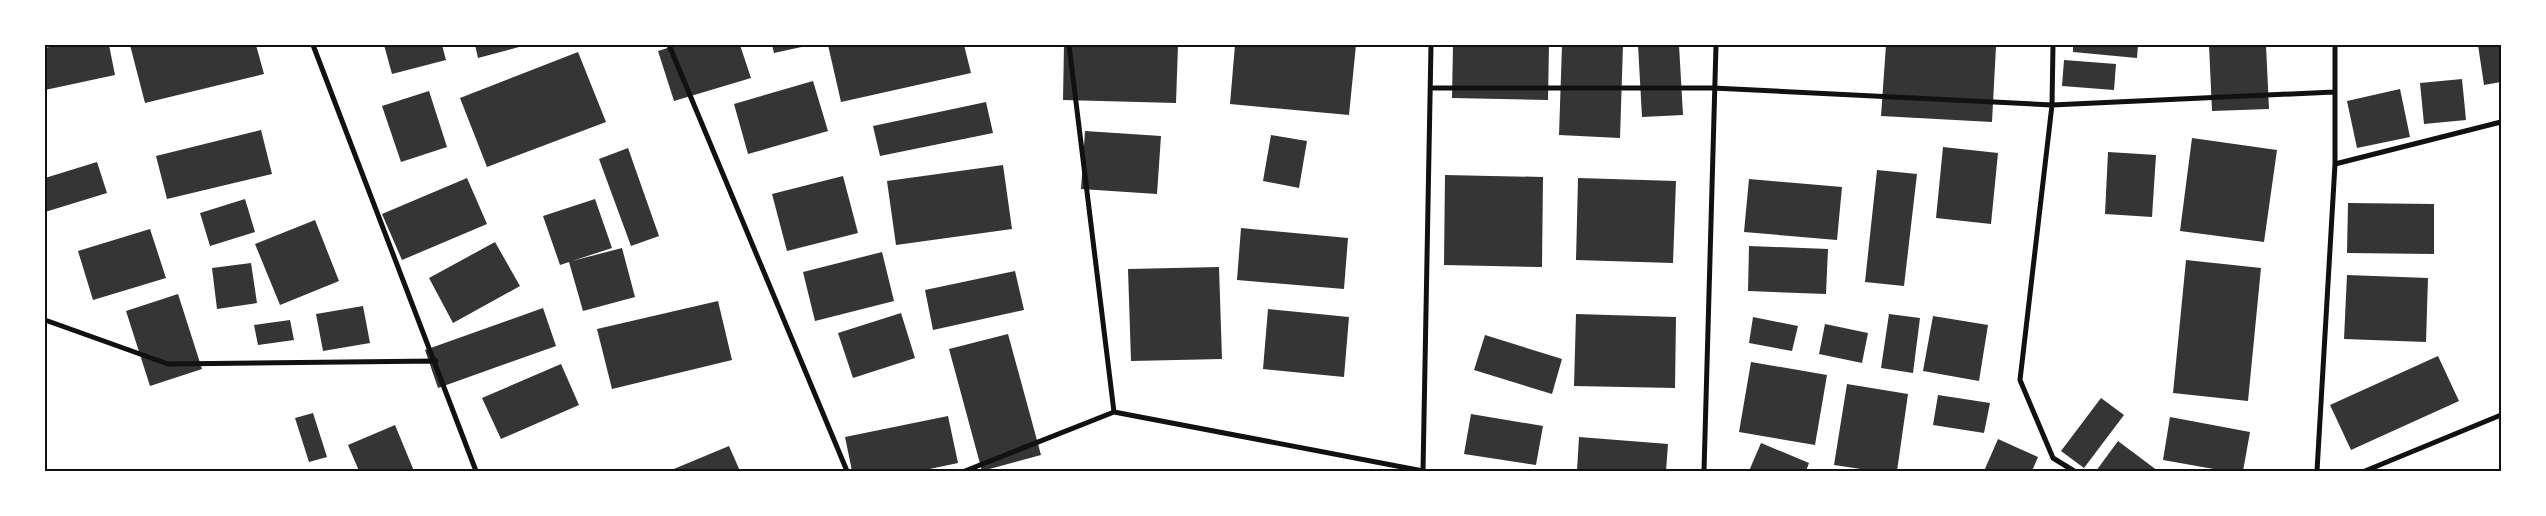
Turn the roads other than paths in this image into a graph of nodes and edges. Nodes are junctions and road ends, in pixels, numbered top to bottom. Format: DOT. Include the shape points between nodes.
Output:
graph roads {
  1 [pos="314,45"];
  2 [pos="669,45"];
  3 [pos="1069,45"];
  4 [pos="1431,45"];
  5 [pos="1716,45"];
  6 [pos="2053,45"];
  7 [pos="2335,45"];
  8 [pos="1432,88"];
  9 [pos="1714,88"];
  10 [pos="2334,92"];
  11 [pos="2052,105"];
  12 [pos="2501,122"];
  13 [pos="2335,164"];
  14 [pos="45,320"];
  15 [pos="436,361"];
  16 [pos="1114,412"];
  17 [pos="2501,415"];
  18 [pos="476,471"];
  19 [pos="847,471"];
  20 [pos="965,471"];
  21 [pos="1423,471"];
  22 [pos="1704,471"];
  23 [pos="2074,471"];
  24 [pos="2317,471"];
  25 [pos="2365,471"];
  1 -- 15 [label="street"];
  2 -- 19 [label="street"];
  3 -- 16 [label="street"];
  4 -- 8 [label="street"];
  5 -- 9 [label="street"];
  6 -- 11 [label="street"];
  7 -- 10 [label="street"];
  8 -- 9 [label="street"];
  8 -- 21 [label="street"];
  9 -- 11 [label="street"];
  9 -- 22 [label="street"];
  10 -- 11 [label="street"];
  10 -- 13 [label="street"];
  11 -- 23 [label="street" via="2020,380 2053,458"];
  12 -- 13 [label="street"];
  13 -- 24 [label="street"];
  14 -- 15 [label="street" via="168,364"];
  15 -- 18 [label="street"];
  16 -- 20 [label="street"];
  16 -- 21 [label="street"];
  17 -- 25 [label="street"];
}
